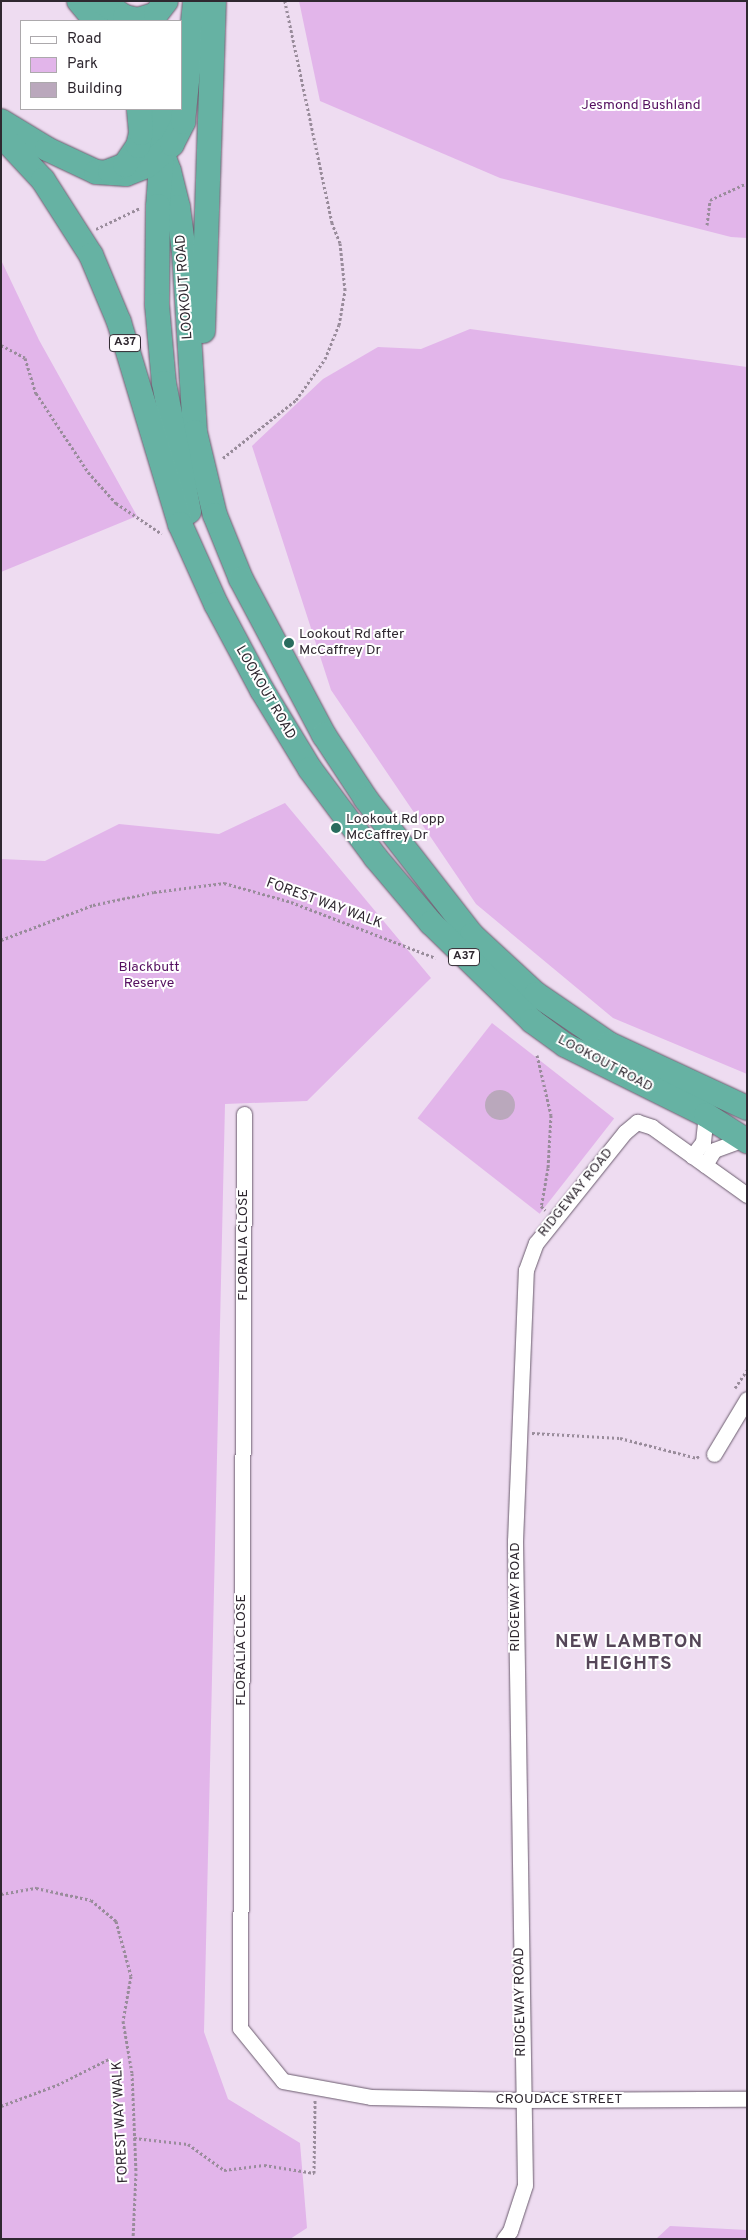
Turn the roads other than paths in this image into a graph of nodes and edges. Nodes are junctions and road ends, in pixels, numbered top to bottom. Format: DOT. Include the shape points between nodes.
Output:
graph roads {
  1 [pos="79,1"];
  2 [pos="101,1"];
  3 [pos="166,1"];
  4 [pos="173,1"];
  5 [pos="195,1"];
  6 [pos="214,1"];
  7 [pos="95,20"];
  8 [pos="171,20"];
  9 [pos="139,110"];
  10 [pos="146,110"];
  11 [pos="165,110"];
  12 [pos="1,121"];
  13 [pos="1,136"];
  14 [pos="162,153"];
  15 [pos="96,172"];
  16 [pos="192,402"];
  17 [pos="203,575"];
  18 [pos="742,1103"];
  19 [pos="244,1114"];
  20 [pos="706,1115"];
  21 [pos="746,1140"];
  22 [pos="692,1156"];
  23 [pos="705,1165"];
  24 [pos="747,1195"];
  25 [pos="747,1399"];
  26 [pos="708,1452"];
  27 [pos="371,2097"];
  28 [pos="747,2099"];
  29 [pos="523,2100"];
  30 [pos="504,2239"];
  1 -- 7 [label="highway"];
  2 -- 3 [label="highway" via="124,17 138,20 156,14"];
  4 -- 8 [label="highway"];
  5 -- 14 [label="highway" via="185,112 179,133"];
  6 -- 16 [label="highway" via="203,386"];
  9 -- 15 [label="highway" via="141,133 131,160 119,168"];
  10 -- 14 [label="highway, LOOKOUT ROAD"];
  11 -- 14 [label="highway"];
  12 -- 15 [label="highway" via="46,150"];
  13 -- 17 [label="highway, LOOKOUT ROAD / A37" via="43,180 66,213 106,287 169,495"];
  14 -- 15 [label="highway" via="136,172 115,175"];
  14 -- 16 [label="highway, LOOKOUT ROAD" via="178,207 184,252"];
  14 -- 17 [label="highway" via="156,247 164,383"];
  16 -- 18 [label="highway, LOOKOUT ROAD / A37" via="205,482 226,546 324,735 366,799 472,935 536,994 609,1044"];
  17 -- 20 [label="highway, LOOKOUT ROAD / A37" via="262,690 310,769 376,858 431,923 481,975 565,1045"];
  19 -- 27 [label="street, FLORALIA CLOSE" via="240,2028 283,2081"];
  20 -- 21 [label="highway, LOOKOUT ROAD / A37"];
  20 -- 22 [label="street" via="703,1142"];
  21 -- 23 [label="street, LOOKOUT ROAD" via="714,1150"];
  22 -- 23 [label="street, RIDGEWAY ROAD"];
  22 -- 29 [label="street, RIDGEWAY ROAD" via="652,1127 637,1122 625,1132 536,1243 526,1270 515,1550"];
  23 -- 24 [label="street, RIDGEWAY ROAD"];
  25 -- 26 [label="street"];
  27 -- 29 [label="street, CROUDACE STREET"];
  28 -- 29 [label="street, CROUDACE STREET"];
  29 -- 30 [label="street, RIDGEWAY ROAD" via="525,2185 510,2231"];
}
